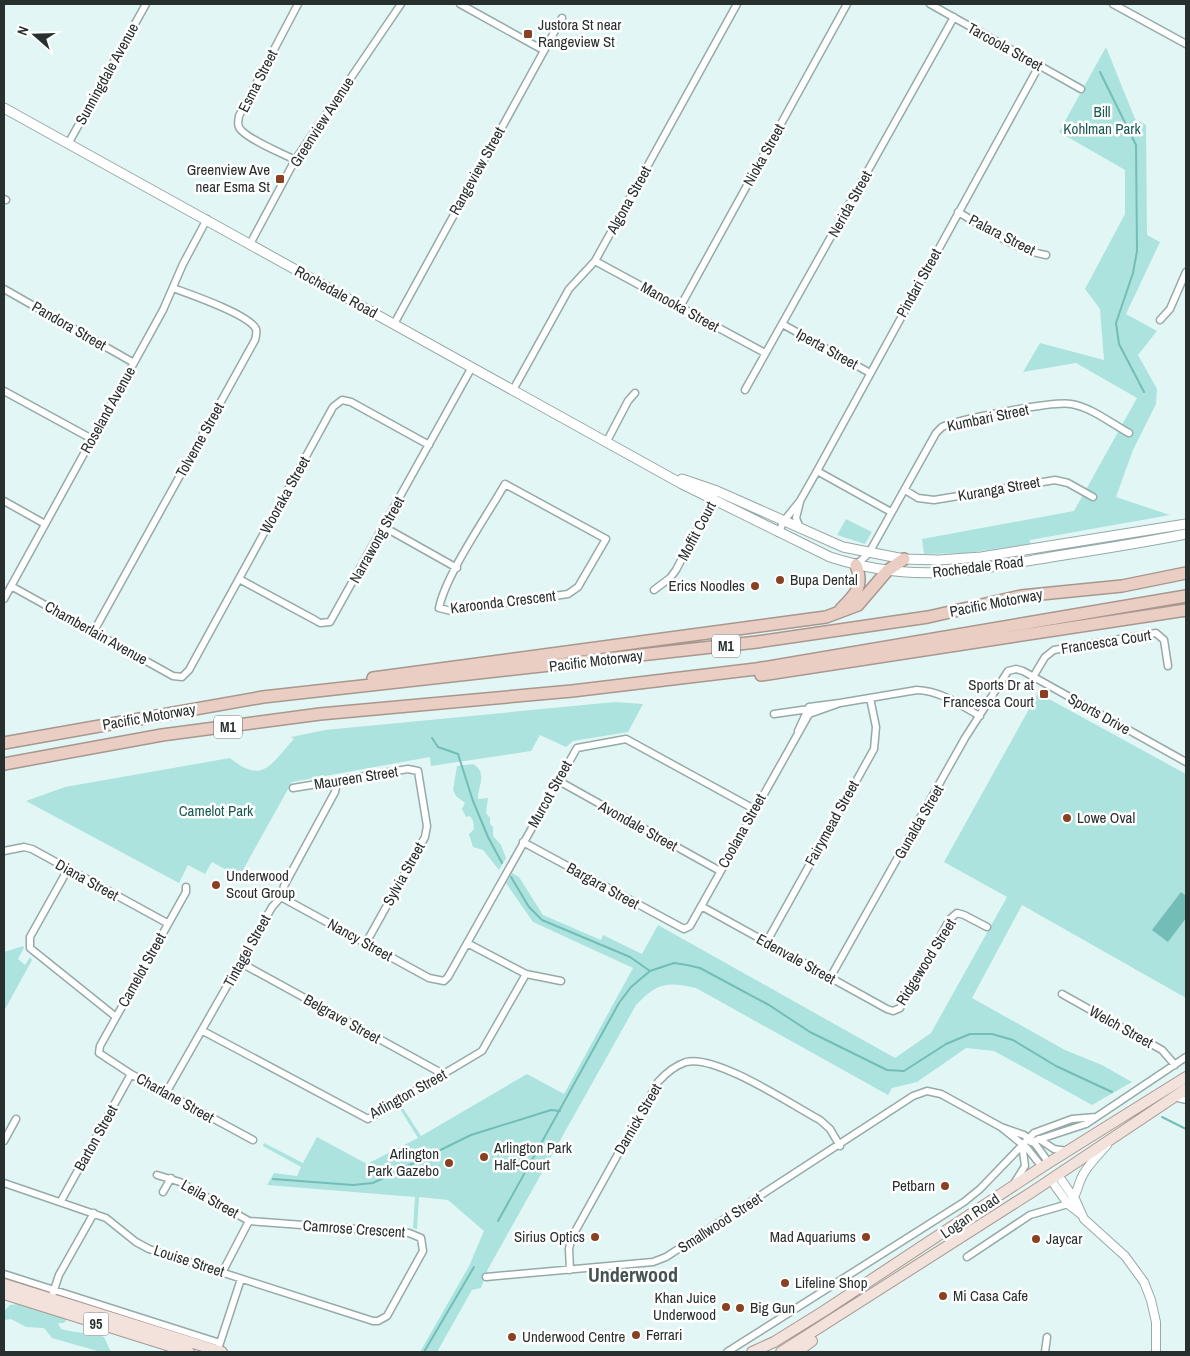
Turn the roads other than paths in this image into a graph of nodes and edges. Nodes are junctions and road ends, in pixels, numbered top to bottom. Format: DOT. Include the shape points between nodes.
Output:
graph roads {
  1 [pos="146,4"];
  2 [pos="298,4"];
  3 [pos="401,4"];
  4 [pos="460,4"];
  5 [pos="737,4"];
  6 [pos="847,4"];
  7 [pos="930,4"];
  8 [pos="1113,4"];
  9 [pos="954,17"];
  10 [pos="562,18"];
  11 [pos="1186,44"];
  12 [pos="543,50"];
  13 [pos="1039,66"];
  14 [pos="1081,89"];
  15 [pos="4,108"];
  16 [pos="68,144"];
  17 [pos="295,160"];
  18 [pos="958,212"];
  19 [pos="207,219"];
  20 [pos="250,244"];
  21 [pos="1046,255"];
  22 [pos="595,261"];
  23 [pos="1186,272"];
  24 [pos="173,288"];
  25 [pos="4,289"];
  26 [pos="680,307"];
  27 [pos="1160,320"];
  28 [pos="394,324"];
  29 [pos="784,325"];
  30 [pos="765,353"];
  31 [pos="134,363"];
  32 [pos="472,367"];
  33 [pos="870,373"];
  34 [pos="4,390"];
  35 [pos="513,390"];
  36 [pos="745,390"];
  37 [pos="635,393"];
  38 [pos="1129,433"];
  39 [pos="92,439"];
  40 [pos="607,441"];
  41 [pos="429,445"];
  42 [pos="816,471"];
  43 [pos="670,476"];
  44 [pos="904,490"];
  45 [pos="717,492"];
  46 [pos="1093,496"];
  47 [pos="713,501"];
  48 [pos="800,501"];
  49 [pos="4,502"];
  50 [pos="891,512"];
  51 [pos="784,522"];
  52 [pos="45,524"];
  53 [pos="1186,524"];
  54 [pos="384,528"];
  55 [pos="801,529"];
  56 [pos="779,533"];
  57 [pos="1186,534"];
  58 [pos="870,554"];
  59 [pos="904,559"];
  60 [pos="856,565"];
  61 [pos="457,568"];
  62 [pos="887,571"];
  63 [pos="1186,573"];
  64 [pos="239,578"];
  65 [pos="11,586"];
  66 [pos="654,590"];
  67 [pos="1186,596"];
  68 [pos="4,599"];
  69 [pos="1186,610"];
  70 [pos="837,614"];
  71 [pos="94,631"];
  72 [pos="1168,666"];
  73 [pos="1012,668"];
  74 [pos="182,677"];
  75 [pos="1034,677"];
  76 [pos="572,690"];
  77 [pos="263,698"];
  78 [pos="870,698"];
  79 [pos="791,710"];
  80 [pos="810,710"];
  81 [pos="774,714"];
  82 [pos="980,716"];
  83 [pos="802,719"];
  84 [pos="798,731"];
  85 [pos="4,743"];
  86 [pos="1186,762"];
  87 [pos="4,764"];
  88 [pos="418,771"];
  89 [pos="557,780"];
  90 [pos="337,782"];
  91 [pos="293,788"];
  92 [pos="754,809"];
  93 [pos="523,842"];
  94 [pos="4,851"];
  95 [pos="68,870"];
  96 [pos="720,871"];
  97 [pos="186,887"];
  98 [pos="281,897"];
  99 [pos="701,906"];
  100 [pos="168,924"];
  101 [pos="987,927"];
  102 [pos="684,929"];
  103 [pos="366,943"];
  104 [pos="467,943"];
  105 [pos="766,943"];
  106 [pos="241,963"];
  107 [pos="526,974"];
  108 [pos="830,978"];
  109 [pos="561,981"];
  110 [pos="439,982"];
  111 [pos="1062,994"];
  112 [pos="893,1011"];
  113 [pos="116,1017"];
  114 [pos="203,1030"];
  115 [pos="99,1053"];
  116 [pos="1186,1057"];
  117 [pos="1175,1065"];
  118 [pos="131,1074"];
  119 [pos="443,1074"];
  120 [pos="1186,1077"];
  121 [pos="1186,1088"];
  122 [pos="166,1093"];
  123 [pos="1174,1097"];
  124 [pos="1186,1100"];
  125 [pos="1096,1118"];
  126 [pos="16,1119"];
  127 [pos="1001,1127"];
  128 [pos="1113,1138"];
  129 [pos="1039,1139"];
  130 [pos="253,1140"];
  131 [pos="1030,1140"];
  132 [pos="4,1141"];
  133 [pos="1022,1144"];
  134 [pos="840,1146"];
  135 [pos="1068,1151"];
  136 [pos="1046,1165"];
  137 [pos="156,1175"];
  138 [pos="1055,1177"];
  139 [pos="171,1178"];
  140 [pos="4,1183"];
  141 [pos="1011,1188"];
  142 [pos="163,1192"];
  143 [pos="61,1201"];
  144 [pos="1072,1202"];
  145 [pos="94,1213"];
  146 [pos="249,1221"];
  147 [pos="967,1257"];
  148 [pos="570,1270"];
  149 [pos="223,1271"];
  150 [pos="4,1274"];
  151 [pos="486,1277"];
  152 [pos="241,1279"];
  153 [pos="4,1284"];
  154 [pos="4,1294"];
  155 [pos="53,1294"];
  156 [pos="383,1319"];
  157 [pos="827,1323"];
  158 [pos="1047,1337"];
  159 [pos="220,1349"];
  160 [pos="767,1349"];
  161 [pos="189,1352"];
  162 [pos="727,1352"];
  163 [pos="752,1352"];
  164 [pos="781,1352"];
  165 [pos="797,1352"];
  166 [pos="1045,1352"];
  167 [pos="1156,1352"];
  1 -- 16 [label="street, Sunningdale Avenue"];
  2 -- 17 [label="street, Esma Street" via="238,123 240,130 248,136"];
  3 -- 17 [label="street, Greenview Avenue"];
  4 -- 12 [label="street"];
  5 -- 22 [label="street, Algona Street"];
  6 -- 26 [label="street, Nioka Street"];
  7 -- 9 [label="street, Tarcoola Street"];
  8 -- 11 [label="street"];
  9 -- 13 [label="street, Tarcoola Street"];
  9 -- 29 [label="street, Nerida Street"];
  10 -- 12 [label="street, Rangeview Street"];
  12 -- 28 [label="street, Rangeview Street"];
  13 -- 14 [label="street, Tarcoola Street"];
  13 -- 18 [label="street, Pindari Street"];
  15 -- 16 [label="main road, Rochedale Road"];
  16 -- 19 [label="main road, Rochedale Road"];
  17 -- 20 [label="street, Greenview Avenue"];
  18 -- 21 [label="street, Palara Street" via="1018,246"];
  18 -- 33 [label="street, Pindari Street"];
  19 -- 20 [label="main road, Rochedale Road"];
  19 -- 24 [label="street, Roseland Avenue"];
  20 -- 28 [label="main road, Rochedale Road"];
  22 -- 26 [label="street, Manooka Street"];
  22 -- 35 [label="street, Algona Street" via="569,289"];
  23 -- 27 [label="street" via="1170,309"];
  24 -- 31 [label="street, Roseland Avenue"];
  24 -- 71 [label="street, Tolverne Street" via="217,304 251,323 255,328 255,340"];
  25 -- 31 [label="street, Pandora Street"];
  26 -- 30 [label="street, Manooka Street"];
  28 -- 32 [label="main road, Rochedale Road"];
  29 -- 30 [label="street, Nerida Street"];
  29 -- 33 [label="street, Iperta Street"];
  30 -- 36 [label="street, Nerida Street"];
  31 -- 39 [label="street, Roseland Avenue"];
  32 -- 35 [label="main road, Rochedale Road"];
  32 -- 41 [label="street, Narrawong Street"];
  33 -- 42 [label="street, Pindari Street"];
  34 -- 39 [label="street"];
  35 -- 40 [label="main road, Rochedale Road"];
  37 -- 40 [label="street"];
  38 -- 44 [label="street, Kumbari Street" via="1081,407 1062,403 948,424 936,433"];
  39 -- 52 [label="street, Roseland Avenue"];
  40 -- 43 [label="main road, Rochedale Road"];
  41 -- 54 [label="street, Narrawong Street"];
  41 -- 64 [label="street, Wooraka Street" via="342,400 334,407"];
  42 -- 48 [label="street, Pindari Street"];
  42 -- 50 [label="street"];
  43 -- 45 [label="main road, Rochedale Road"];
  43 -- 47 [label="main road, Rochedale Road"];
  44 -- 46 [label="street, Kuranga Street" via="918,498 934,500 1055,480"];
  44 -- 50 [label="street, Kumbari Street"];
  45 -- 47 [label="street, Moffit Court"];
  45 -- 51 [label="main road, Rochedale Road"];
  47 -- 56 [label="main road, Rochedale Road"];
  47 -- 66 [label="street, Moffit Court" via="676,570"];
  48 -- 51 [label="street, Pindari Street"];
  48 -- 55 [label="street, Pindari Street" via="796,518"];
  49 -- 52 [label="street"];
  50 -- 58 [label="street, Kumbari Street"];
  51 -- 55 [label="main road, Rochedale Road"];
  51 -- 56 [label="street, Pindari Street"];
  52 -- 65 [label="street, Roseland Avenue"];
  53 -- 59 [label="main road, Rochedale Road" via="981,557"];
  54 -- 61 [label="street"];
  54 -- 64 [label="street, Narrawong Street" via="334,617 326,623"];
  55 -- 58 [label="main road, Rochedale Road" via="843,547"];
  56 -- 60 [label="main road, Rochedale Road" via="830,557"];
  57 -- 62 [label="main road, Rochedale Road" via="949,574"];
  58 -- 59 [label="main road, Rochedale Road"];
  58 -- 60 [label="street, Kumbari Street"];
  59 -- 62 [label="highway"];
  60 -- 62 [label="main road, Rochedale Road"];
  60 -- 70 [label="highway" via="860,578 858,591"];
  61 -- 61 [label="street, Karoonda Crescent" via="439,608 451,611 568,594 578,586 606,539 506,484"];
  62 -- 70 [label="highway" via="863,600"];
  63 -- 77 [label="highway, Pacific Motorway / M1" via="1122,586 1021,596 928,617 757,642"];
  64 -- 74 [label="street, Wooraka Street" via="189,670"];
  65 -- 68 [label="street, Roseland Avenue"];
  65 -- 71 [label="street, Chamberlain Avenue"];
  67 -- 76 [label="highway, Pacific Motorway / M1" via="756,669"];
  69 -- 76 [label="highway" via="794,671 640,689"];
  70 -- 77 [label="highway" via="524,659 301,686"];
  71 -- 74 [label="street, Chamberlain Avenue" via="174,676"];
  72 -- 75 [label="street, Francesca Court" via="1164,640 1156,633 1054,650 1045,657"];
  73 -- 75 [label="street, Sports Drive"];
  73 -- 82 [label="street, Gunalda Street"];
  75 -- 86 [label="street, Sports Drive"];
  76 -- 87 [label="highway, Pacific Motorway / M1" via="310,715 162,736"];
  77 -- 85 [label="highway, Pacific Motorway / M1"];
  78 -- 80 [label="street" via="825,703"];
  78 -- 82 [label="street" via="928,690"];
  78 -- 105 [label="street, Fairymead Street" via="876,727 874,749"];
  79 -- 80 [label="street"];
  79 -- 81 [label="street"];
  79 -- 83 [label="street"];
  80 -- 83 [label="street, Coolana Street"];
  80 -- 84 [label="street, Coolana Street"];
  82 -- 108 [label="street, Gunalda Street"];
  83 -- 84 [label="street, Coolana Street"];
  84 -- 92 [label="street, Coolana Street"];
  88 -- 90 [label="street, Maureen Street" via="408,769"];
  88 -- 103 [label="street, Sylvia Street" via="427,826 425,837"];
  89 -- 92 [label="street, Murcot Street" via="577,748 626,739"];
  89 -- 93 [label="street, Murcot Street"];
  89 -- 96 [label="street, Avondale Street"];
  90 -- 91 [label="street, Maureen Street"];
  90 -- 98 [label="street, Tintagel Street" via="336,792"];
  92 -- 96 [label="street, Coolana Street"];
  93 -- 102 [label="street, Bargara Street"];
  93 -- 104 [label="street, Murcot Street"];
  94 -- 95 [label="street, Diana Street" via="24,847 32,849"];
  95 -- 100 [label="street, Diana Street"];
  95 -- 113 [label="street" via="30,938 30,948"];
  96 -- 99 [label="street, Coolana Street"];
  97 -- 100 [label="street, Camelot Street"];
  98 -- 103 [label="street, Nancy Street"];
  98 -- 106 [label="street, Tintagel Street" via="272,906"];
  99 -- 102 [label="street, Coolana Street" via="690,926"];
  99 -- 105 [label="street, Edenvale Street"];
  100 -- 113 [label="street, Camelot Street"];
  101 -- 112 [label="street, Ridgewood Street" via="964,914 957,913 950,919 900,1008"];
  103 -- 110 [label="street, Nancy Street"];
  104 -- 107 [label="street"];
  104 -- 110 [label="street, Murcot Street" via="448,977"];
  105 -- 108 [label="street, Edenvale Street"];
  106 -- 114 [label="street, Tintagel Street"];
  106 -- 119 [label="street, Belgrave Street"];
  107 -- 109 [label="street"];
  107 -- 119 [label="street, Arlington Street" via="482,1051"];
  108 -- 112 [label="street, Edenvale Street"];
  111 -- 117 [label="street, Welch Street" via="1162,1050"];
  113 -- 115 [label="street, Camelot Street"];
  114 -- 119 [label="street, Arlington Street" via="368,1119"];
  114 -- 122 [label="street, Tintagel Street"];
  115 -- 118 [label="street, Charlane Street"];
  116 -- 117 [label="street"];
  117 -- 125 [label="street"];
  118 -- 122 [label="street, Charlane Street"];
  118 -- 143 [label="street, Barton Street"];
  120 -- 135 [label="main road, Logan Road"];
  121 -- 123 [label="main road, Logan Road"];
  122 -- 130 [label="street, Charlane Street"];
  123 -- 124 [label="street"];
  123 -- 128 [label="main road, Logan Road"];
  125 -- 129 [label="street" via="1082,1126"];
  125 -- 131 [label="street" via="1069,1120 1039,1130"];
  126 -- 132 [label="street"];
  127 -- 131 [label="street"];
  127 -- 133 [label="street"];
  127 -- 134 [label="street, Smallwood Street" via="941,1094 927,1091 914,1096"];
  128 -- 138 [label="main road, Logan Road"];
  128 -- 144 [label="street" via="1083,1174"];
  129 -- 131 [label="street"];
  129 -- 135 [label="street" via="1054,1149"];
  131 -- 133 [label="street"];
  131 -- 136 [label="street"];
  133 -- 136 [label="street"];
  133 -- 141 [label="street" via="1025,1166"];
  133 -- 162 [label="street, Logan Road" via="964,1202"];
  134 -- 148 [label="street, Smallwood Street" via="666,1257 653,1262"];
  134 -- 148 [label="street, Darnick Street" via="820,1120 728,1070 707,1062 687,1062 669,1071 658,1082 572,1237"];
  135 -- 136 [label="main road, Logan Road"];
  136 -- 138 [label="main road"];
  136 -- 141 [label="main road, Logan Road"];
  137 -- 139 [label="street, Leila Street"];
  138 -- 144 [label="street"];
  138 -- 157 [label="main road, Logan Road"];
  139 -- 142 [label="street, Leila Street"];
  139 -- 146 [label="street, Leila Street"];
  140 -- 143 [label="street, Louise Street"];
  141 -- 160 [label="main road, Logan Road"];
  143 -- 145 [label="street, Louise Street"];
  144 -- 147 [label="street" via="1030,1215"];
  144 -- 167 [label="street" via="1094,1230 1125,1256 1144,1282 1154,1311"];
  145 -- 149 [label="street, Louise Street" via="116,1224 149,1249"];
  145 -- 155 [label="street"];
  146 -- 149 [label="street"];
  146 -- 156 [label="street, Camrose Crescent" via="409,1232 421,1238 423,1251"];
  148 -- 151 [label="street, Smallwood Street"];
  149 -- 152 [label="street, Louise Street"];
  150 -- 155 [label="street"];
  152 -- 156 [label="street, Louise Street" via="373,1321"];
  152 -- 159 [label="street"];
  153 -- 155 [label="main road, 95"];
  154 -- 161 [label="main road, 95"];
  155 -- 159 [label="main road, 95"];
  157 -- 164 [label="main road, Logan Road"];
  157 -- 165 [label="main road"];
  158 -- 166 [label="street"];
  160 -- 163 [label="main road, Logan Road"];
}
